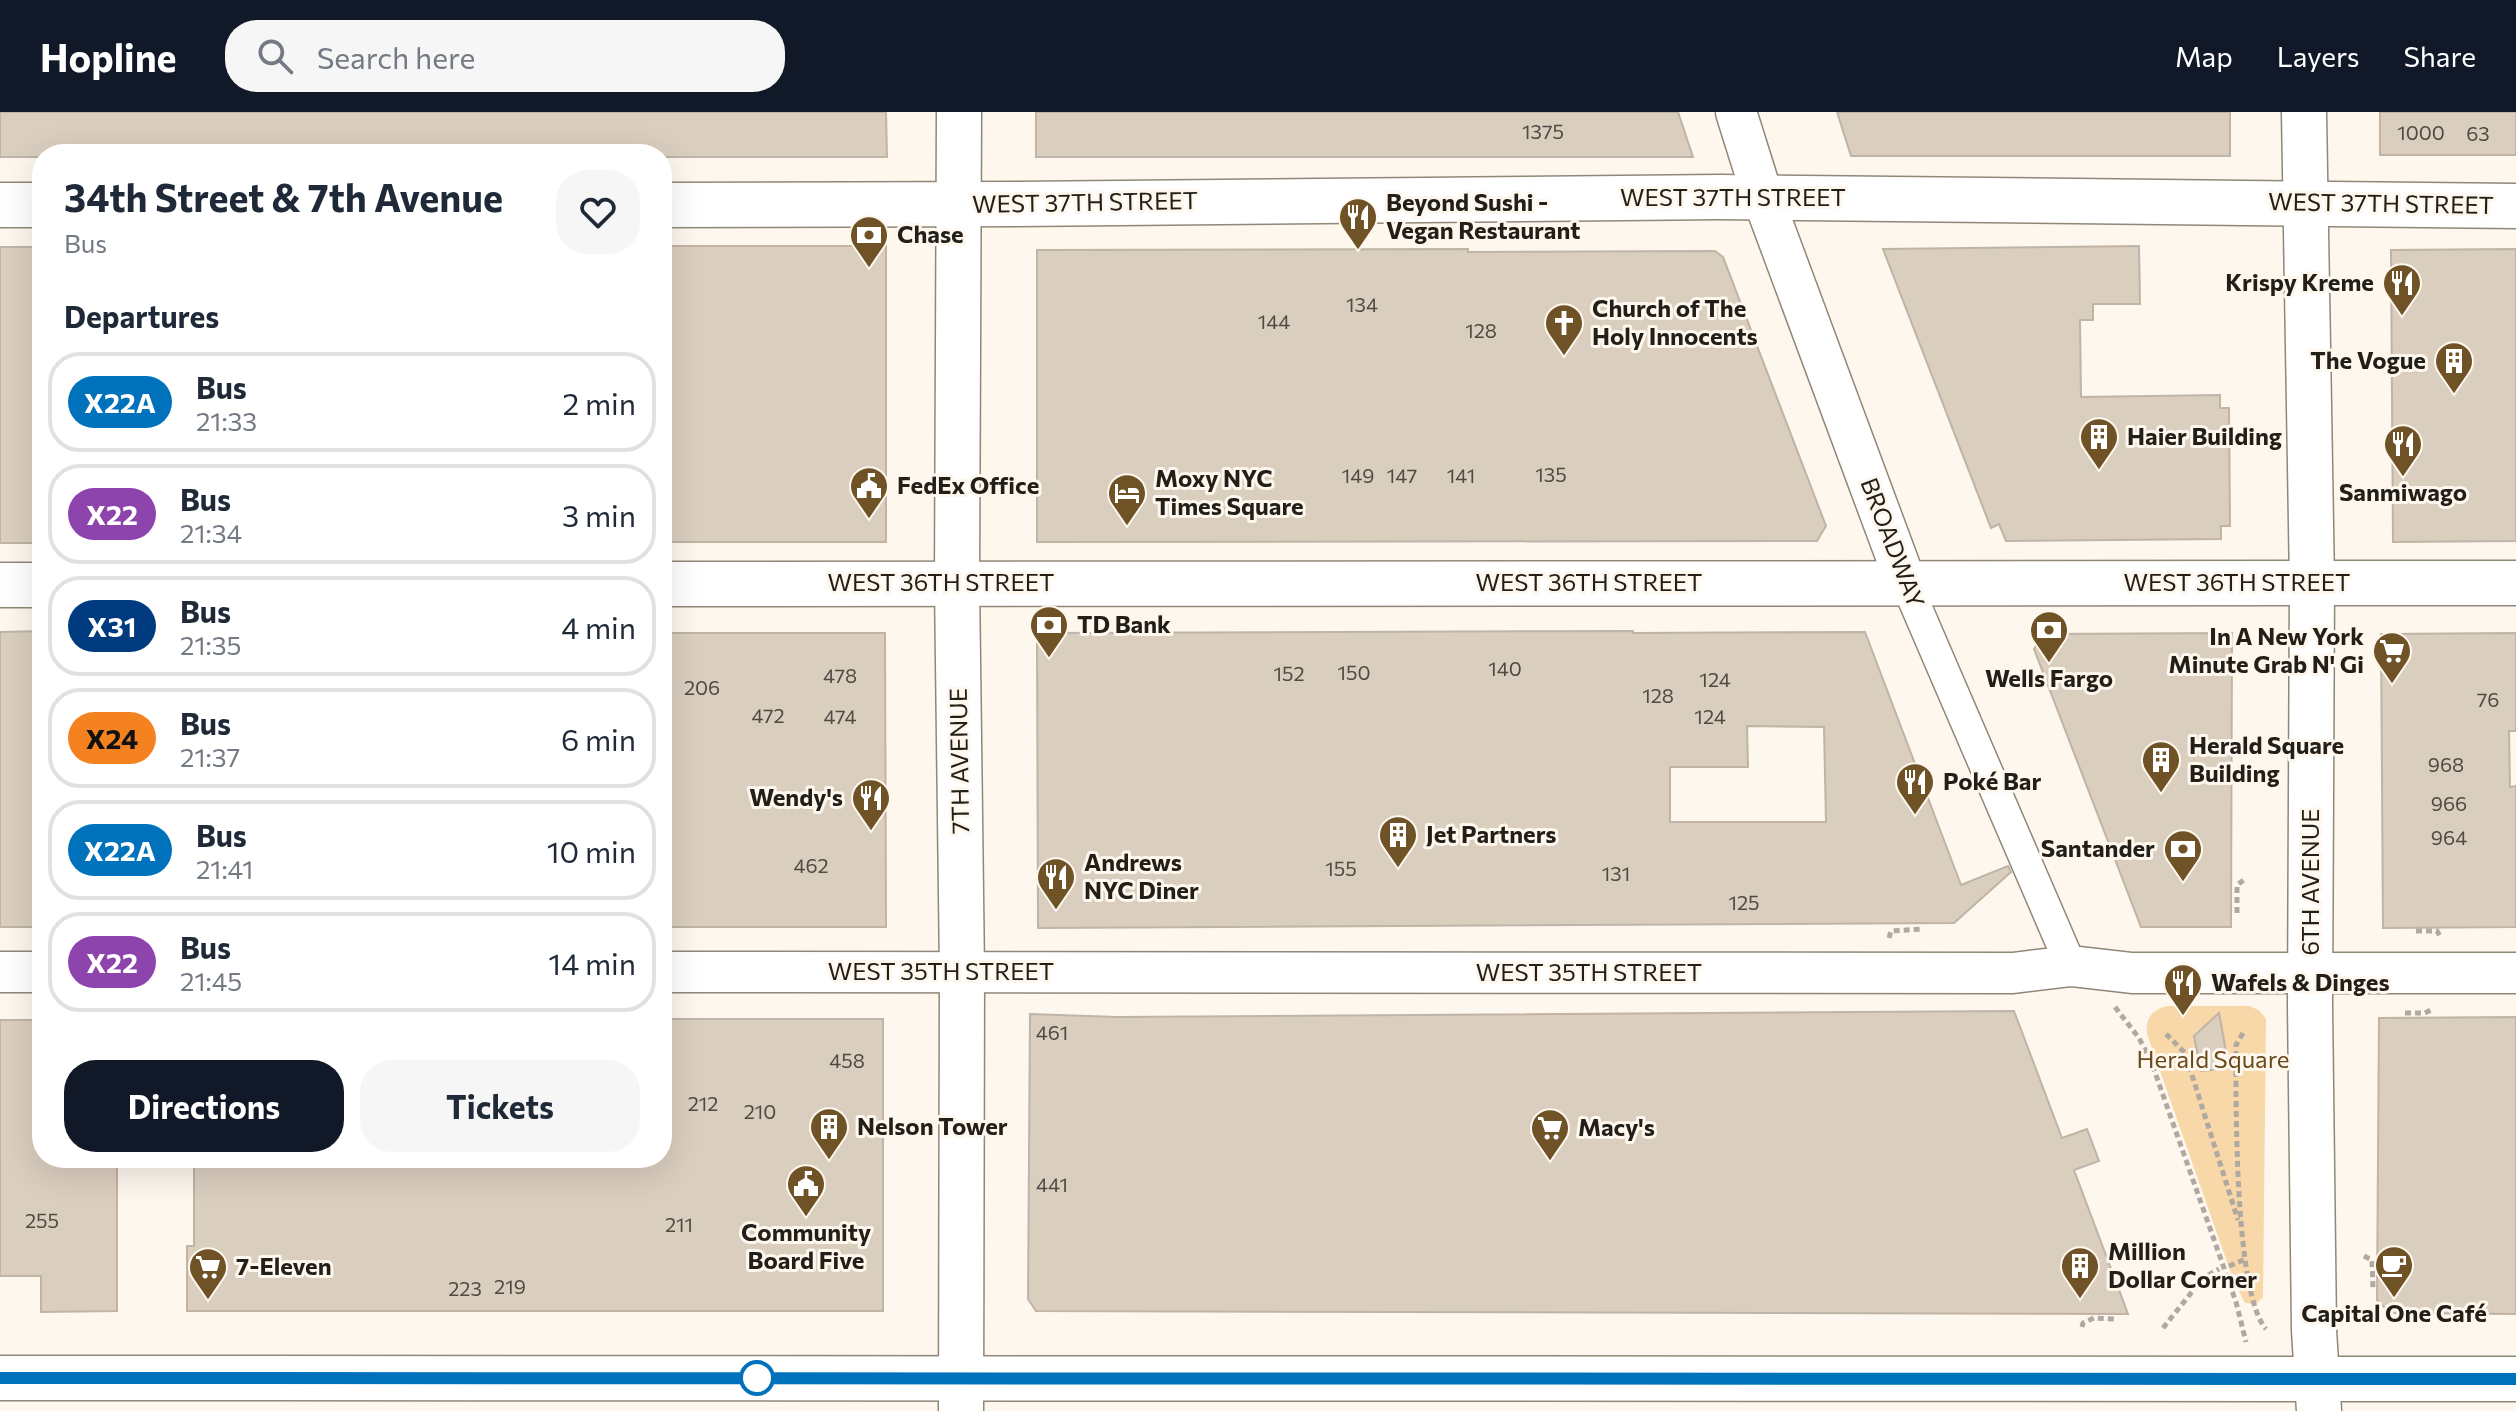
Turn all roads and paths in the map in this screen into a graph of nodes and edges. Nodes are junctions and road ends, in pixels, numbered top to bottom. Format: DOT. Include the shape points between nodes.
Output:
graph roads {
  1 [pos="959,112"];
  2 [pos="1736,112"];
  3 [pos="2304,112"];
  4 [pos="1763,198"];
  5 [pos="2304,203"];
  6 [pos="0,205"];
  7 [pos="32,205"];
  8 [pos="672,205"];
  9 [pos="959,205"];
  10 [pos="2516,206"];
  11 [pos="957,583"];
  12 [pos="1906,583"];
  13 [pos="2312,583"];
  14 [pos="2516,583"];
  15 [pos="672,584"];
  16 [pos="0,585"];
  17 [pos="32,585"];
  18 [pos="2245,879"];
  19 [pos="2237,913"];
  20 [pos="1922,929"];
  21 [pos="2416,931"];
  22 [pos="2441,938"];
  23 [pos="1888,940"];
  24 [pos="2071,966"];
  25 [pos="0,972"];
  26 [pos="32,972"];
  27 [pos="672,972"];
  28 [pos="962,972"];
  29 [pos="2311,973"];
  30 [pos="2516,973"];
  31 [pos="2112,1004"];
  32 [pos="2405,1013"];
  33 [pos="2425,1013"];
  34 [pos="2243,1033"];
  35 [pos="2166,1034"];
  36 [pos="2241,1229"];
  37 [pos="2364,1256"];
  38 [pos="2246,1259"];
  39 [pos="2229,1266"];
  40 [pos="2219,1269"];
  41 [pos="2373,1288"];
  42 [pos="2115,1319"];
  43 [pos="2082,1327"];
  44 [pos="2163,1328"];
  45 [pos="2266,1329"];
  46 [pos="2247,1345"];
  47 [pos="0,1378"];
  48 [pos="2516,1379"];
  49 [pos="961,1394"];
  50 [pos="2319,1394"];
  1 -- 9 [label="main road, 7TH AVENUE"];
  2 -- 4 [label="street, BROADWAY"];
  3 -- 5 [label="main road, 6TH AVENUE"];
  4 -- 5 [label="main road, WEST 37TH STREET"];
  4 -- 9 [label="main road, WEST 37TH STREET"];
  4 -- 12 [label="street, BROADWAY"];
  5 -- 10 [label="main road, WEST 37TH STREET"];
  5 -- 13 [label="main road, 6TH AVENUE"];
  6 -- 7 [label="main road"];
  8 -- 9 [label="main road, WEST 37TH STREET"];
  9 -- 11 [label="main road, 7TH AVENUE"];
  11 -- 12 [label="main road, WEST 36TH STREET"];
  11 -- 15 [label="main road, WEST 36TH STREET"];
  11 -- 28 [label="main road, 7TH AVENUE"];
  12 -- 13 [label="main road, WEST 36TH STREET"];
  12 -- 24 [label="street, BROADWAY"];
  13 -- 14 [label="main road, WEST 36TH STREET"];
  13 -- 29 [label="main road, 6TH AVENUE"];
  16 -- 17 [label="main road"];
  18 -- 19 [label="path" via="2237,885"];
  20 -- 23 [label="path" via="1897,929"];
  21 -- 22 [label="path" via="2437,931"];
  24 -- 28 [label="street, WEST 35TH STREET" via="2013,973"];
  24 -- 29 [label="street, WEST 35TH STREET" via="2132,973"];
  25 -- 26 [label="street"];
  27 -- 28 [label="street, WEST 35TH STREET"];
  28 -- 49 [label="main road, 7TH AVENUE"];
  29 -- 30 [label="street, WEST 35TH STREET"];
  29 -- 50 [label="main road, 6TH AVENUE"];
  31 -- 46 [label="path" via="2151,1061"];
  32 -- 33 [label="path"];
  34 -- 36 [label="path" via="2236,1045"];
  35 -- 36 [label="path" via="2187,1059"];
  36 -- 38 [label="path"];
  37 -- 41 [label="path" via="2372,1260"];
  38 -- 39 [label="path"];
  38 -- 45 [label="path" via="2253,1304"];
  40 -- 44 [label="path" via="2203,1278"];
  42 -- 43 [label="path" via="2091,1319"];
  47 -- 49 [label="main road"];
  48 -- 50 [label="main road"];
  49 -- 50 [label="main road"];
}
